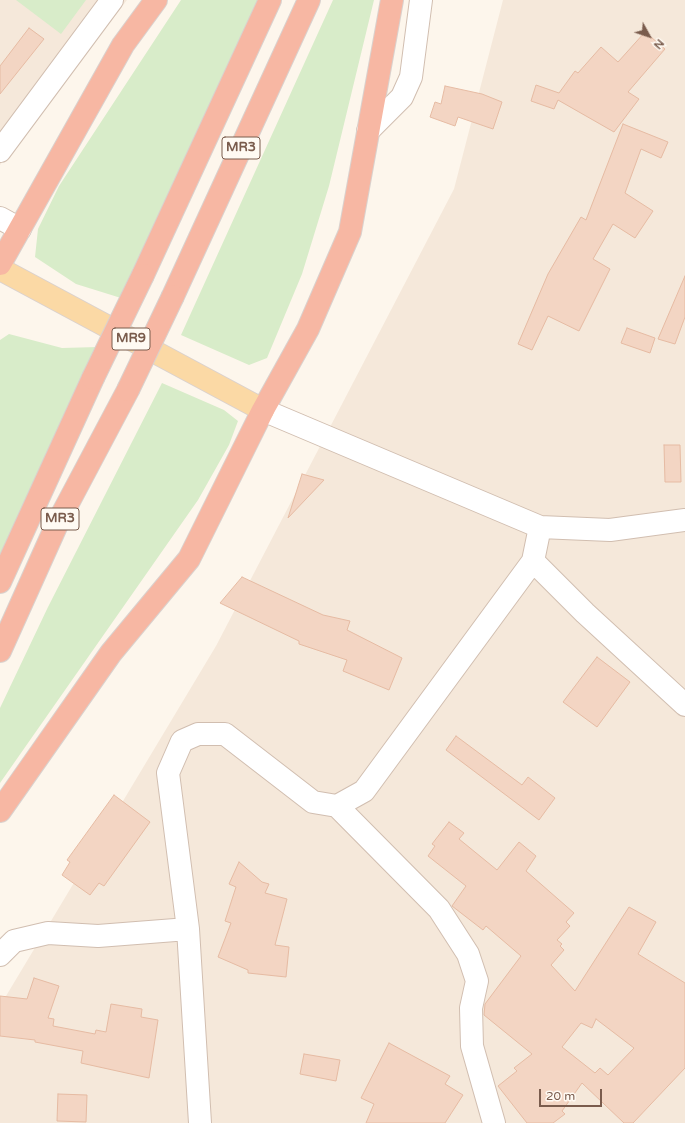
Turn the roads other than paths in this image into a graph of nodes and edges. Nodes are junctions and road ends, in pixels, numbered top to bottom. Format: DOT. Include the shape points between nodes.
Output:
graph roads {
  1 [pos="112,0"];
  2 [pos="156,0"];
  3 [pos="270,0"];
  4 [pos="309,0"];
  5 [pos="392,0"];
  6 [pos="421,0"];
  7 [pos="368,130"];
  8 [pos="0,151"];
  9 [pos="0,218"];
  10 [pos="20,229"];
  11 [pos="0,264"];
  12 [pos="0,269"];
  13 [pos="262,410"];
  14 [pos="685,520"];
  15 [pos="540,527"];
  16 [pos="533,561"];
  17 [pos="0,582"];
  18 [pos="0,651"];
  19 [pos="685,705"];
  20 [pos="337,806"];
  21 [pos="0,811"];
  22 [pos="188,929"];
  23 [pos="0,955"];
  24 [pos="200,1123"];
  25 [pos="494,1123"];
  1 -- 8 [label="street"];
  2 -- 10 [label="highway" via="123,45"];
  3 -- 17 [label="highway, MR3, bridge"];
  4 -- 18 [label="highway, MR3, bridge" via="128,390 58,522"];
  5 -- 7 [label="highway"];
  6 -- 7 [label="street" via="411,77 402,97"];
  7 -- 13 [label="highway" via="350,232 308,329"];
  9 -- 10 [label="street"];
  10 -- 11 [label="highway"];
  12 -- 13 [label="main road, MR9"];
  13 -- 15 [label="street"];
  13 -- 21 [label="highway" via="189,559 111,653"];
  14 -- 15 [label="street" via="610,530"];
  15 -- 16 [label="street"];
  16 -- 19 [label="street"];
  16 -- 20 [label="street" via="364,791"];
  20 -- 22 [label="street" via="313,802 225,734 198,734 182,741 168,773"];
  20 -- 25 [label="street" via="439,909 468,954 477,981 471,1008 472,1046"];
  22 -- 23 [label="street" via="98,936 48,933 14,941"];
  22 -- 24 [label="street"];
}
